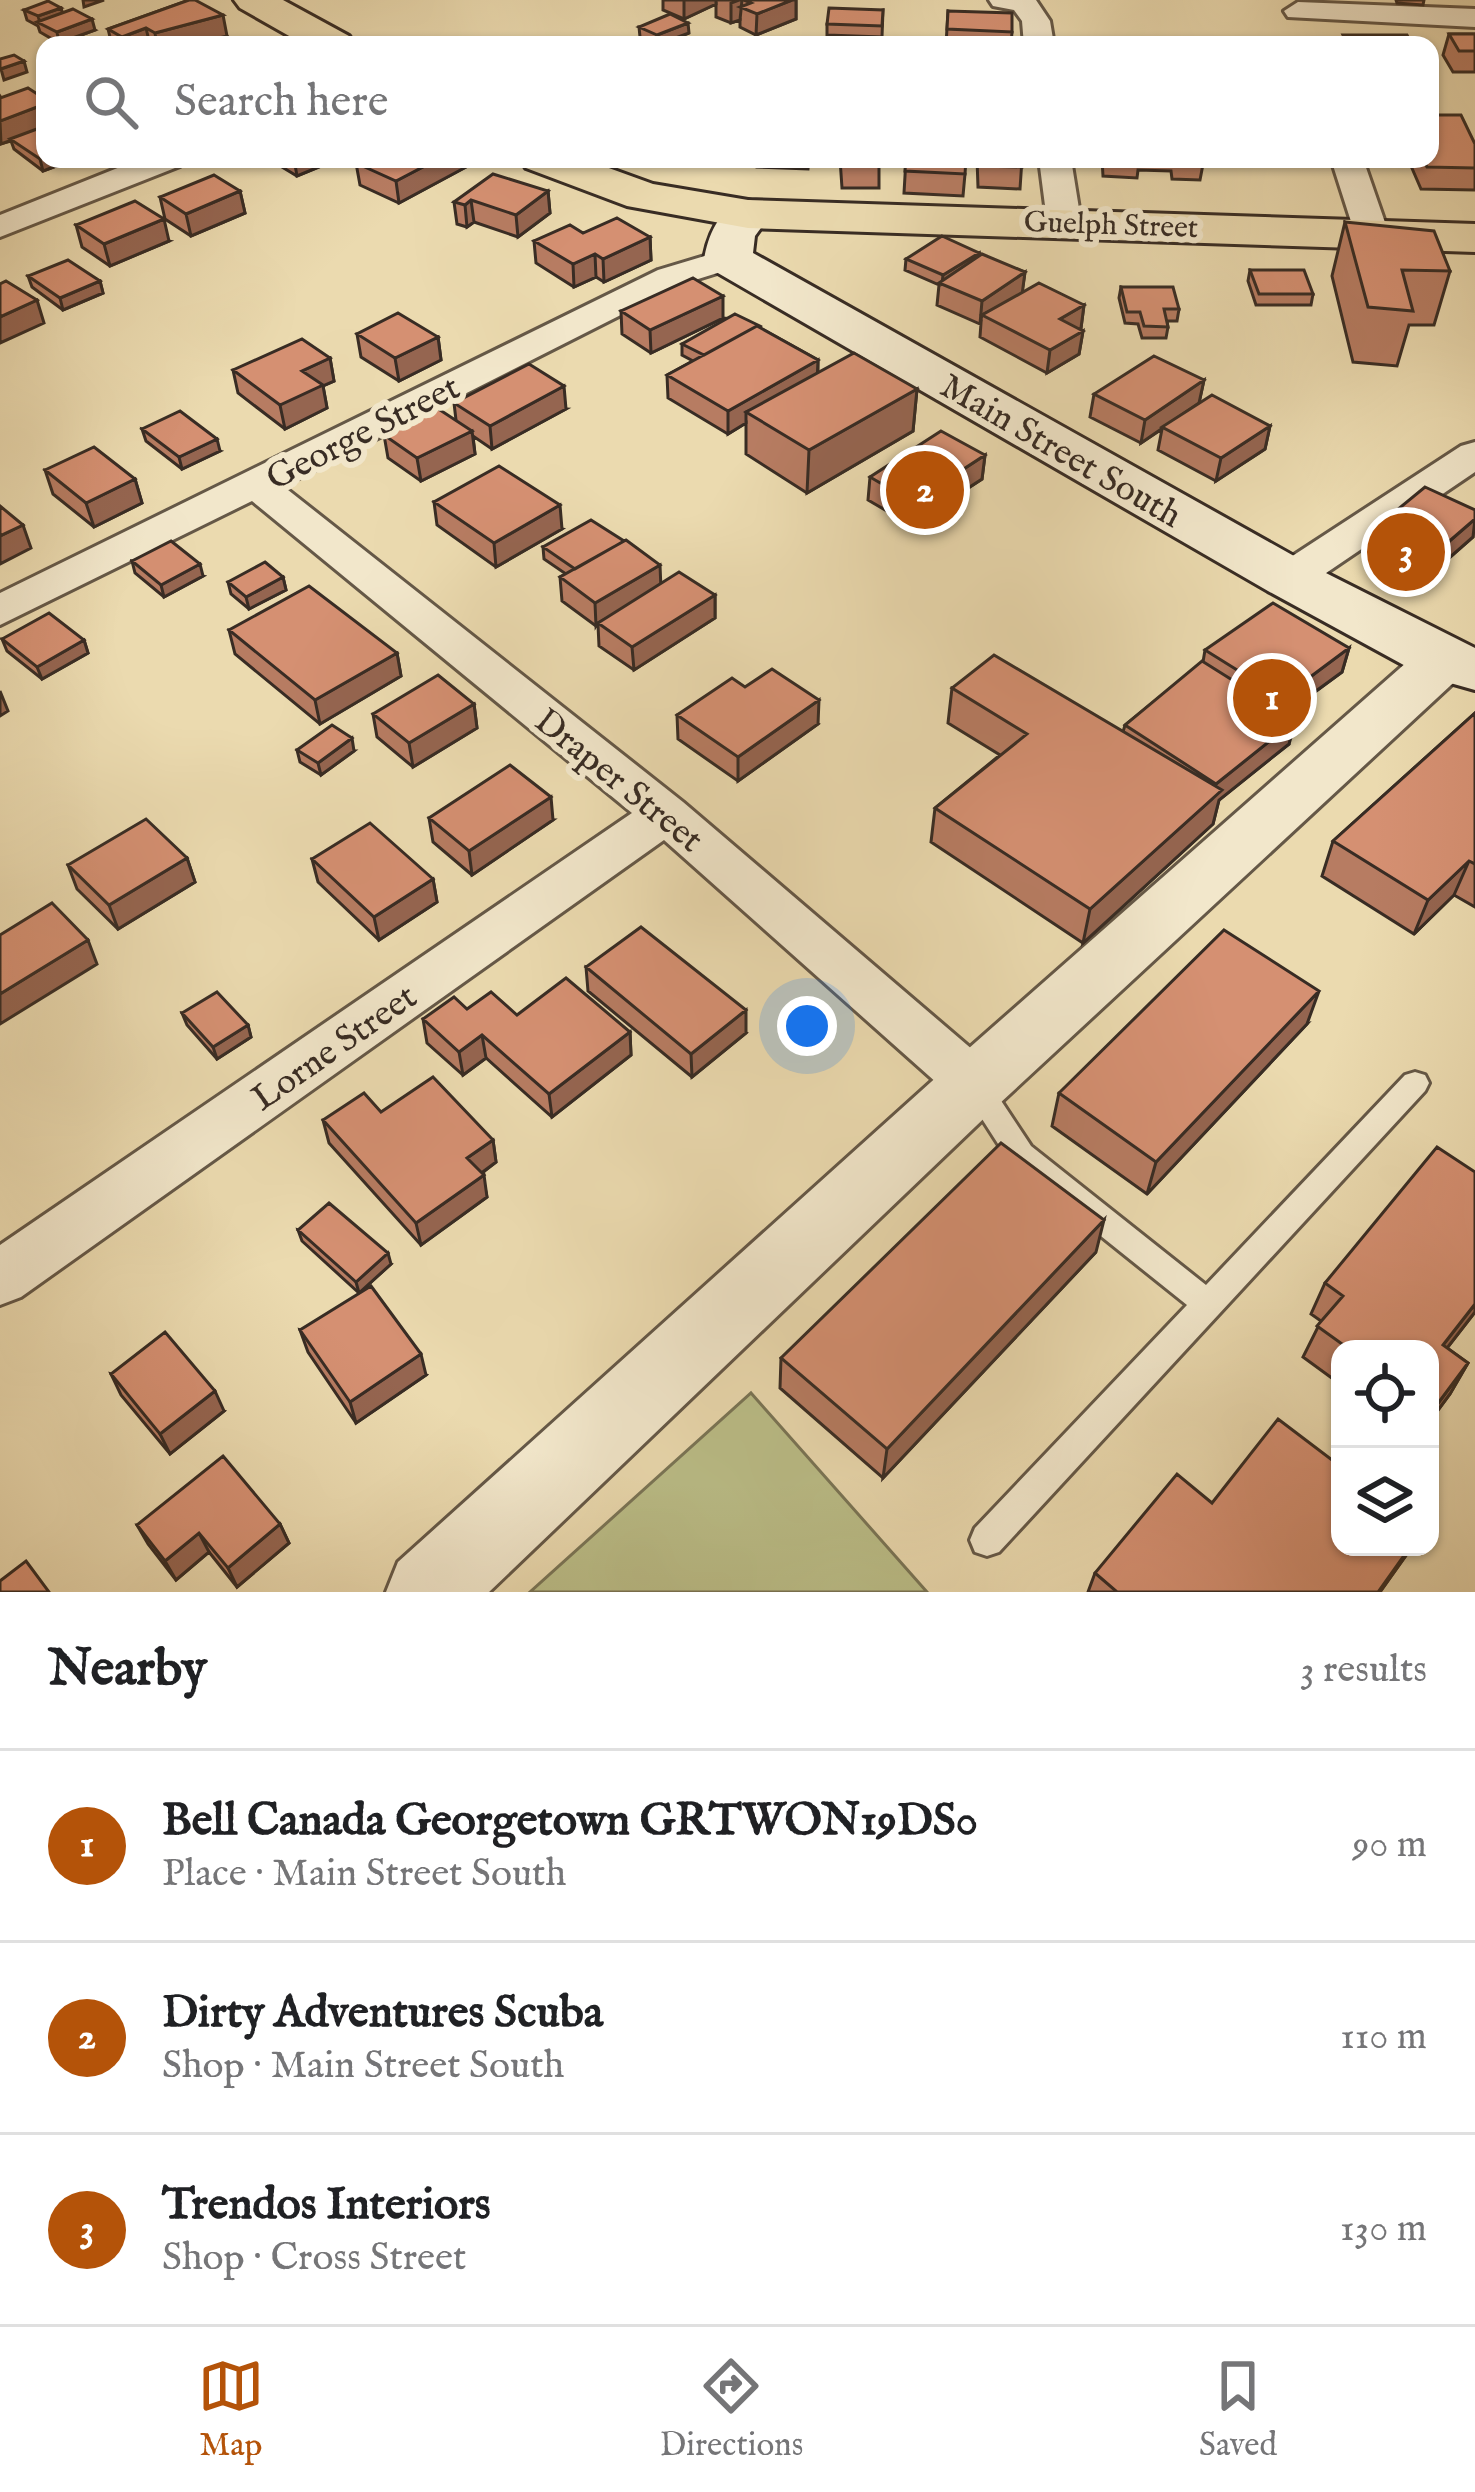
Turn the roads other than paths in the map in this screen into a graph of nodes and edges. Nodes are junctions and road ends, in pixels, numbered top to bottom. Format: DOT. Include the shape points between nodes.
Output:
graph roads {
  1 [pos="254,0"];
  2 [pos="1013,1"];
  3 [pos="1297,5"];
  4 [pos="1475,18"];
  5 [pos="319,36"];
  6 [pos="1038,36"];
  7 [pos="1307,36"];
  8 [pos="147,168"];
  9 [pos="567,168"];
  10 [pos="1056,168"];
  11 [pos="1350,168"];
  12 [pos="1064,221"];
  13 [pos="0,227"];
  14 [pos="1372,234"];
  15 [pos="738,236"];
  16 [pos="1473,242"];
  17 [pos="1475,454"];
  18 [pos="256,484"];
  19 [pos="1289,578"];
  20 [pos="0,611"];
  21 [pos="1465,676"];
  22 [pos="667,814"];
  23 [pos="1415,1083"];
  24 [pos="976,1084"];
  25 [pos="0,1278"];
  26 [pos="1208,1304"];
  27 [pos="987,1540"];
  28 [pos="428,1592"];
  1 -- 5 [label="main road"];
  2 -- 6 [label="street" via="1036,22"];
  3 -- 4 [label="street"];
  3 -- 7 [label="street"];
  8 -- 13 [label="street"];
  9 -- 15 [label="main road, Guelph Street"];
  10 -- 12 [label="street"];
  11 -- 14 [label="street"];
  12 -- 14 [label="main road, Guelph Street"];
  12 -- 15 [label="main road, Guelph Street"];
  14 -- 16 [label="main road, Guelph Street"];
  15 -- 18 [label="street, George Street"];
  15 -- 19 [label="main road, Main Street South"];
  17 -- 19 [label="street"];
  18 -- 20 [label="street, George Street"];
  18 -- 22 [label="street, Draper Street"];
  19 -- 21 [label="main road, Main Street South"];
  21 -- 24 [label="street"];
  22 -- 24 [label="street, Draper Street"];
  22 -- 25 [label="street, Lorne Street"];
  23 -- 26 [label="lane"];
  24 -- 26 [label="lane" via="1021,1155"];
  24 -- 28 [label="street"];
  26 -- 27 [label="lane"];
}
